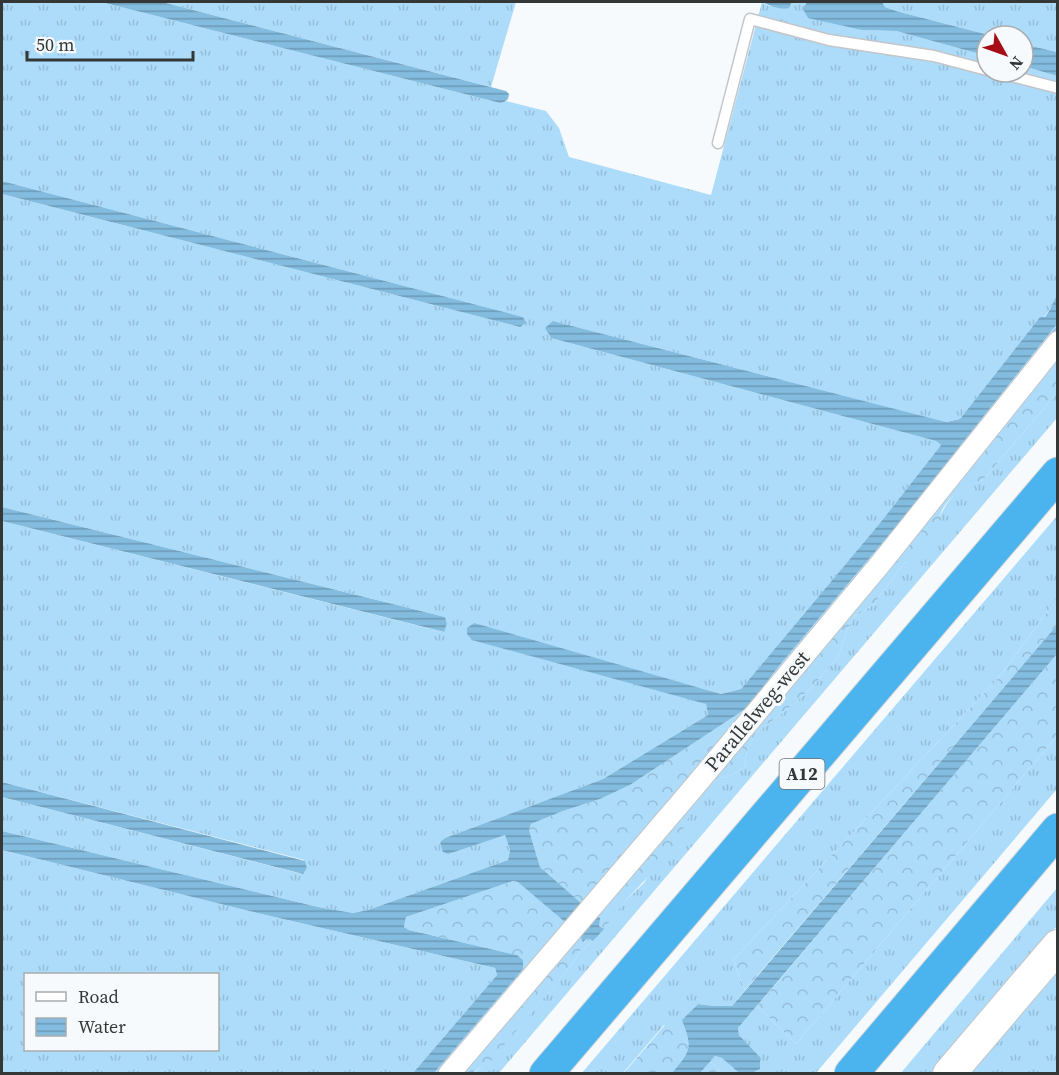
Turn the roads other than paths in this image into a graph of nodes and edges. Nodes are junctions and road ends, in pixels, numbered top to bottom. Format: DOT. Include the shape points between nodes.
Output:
graph roads {
  1 [pos="975,66"];
  2 [pos="1035,82"];
  3 [pos="1058,88"];
  4 [pos="718,142"];
  5 [pos="1058,342"];
  6 [pos="1058,474"];
  7 [pos="1058,830"];
  8 [pos="1058,946"];
  9 [pos="449,1074"];
  10 [pos="546,1074"];
  11 [pos="851,1074"];
  12 [pos="949,1074"];
  1 -- 4 [label="lane" via="829,40 750,19"];
  2 -- 3 [label="lane"];
  5 -- 9 [label="street, Parallelweg-west" via="881,563"];
  6 -- 10 [label="highway, A12"];
  7 -- 11 [label="highway"];
  8 -- 12 [label="main road"];
}
